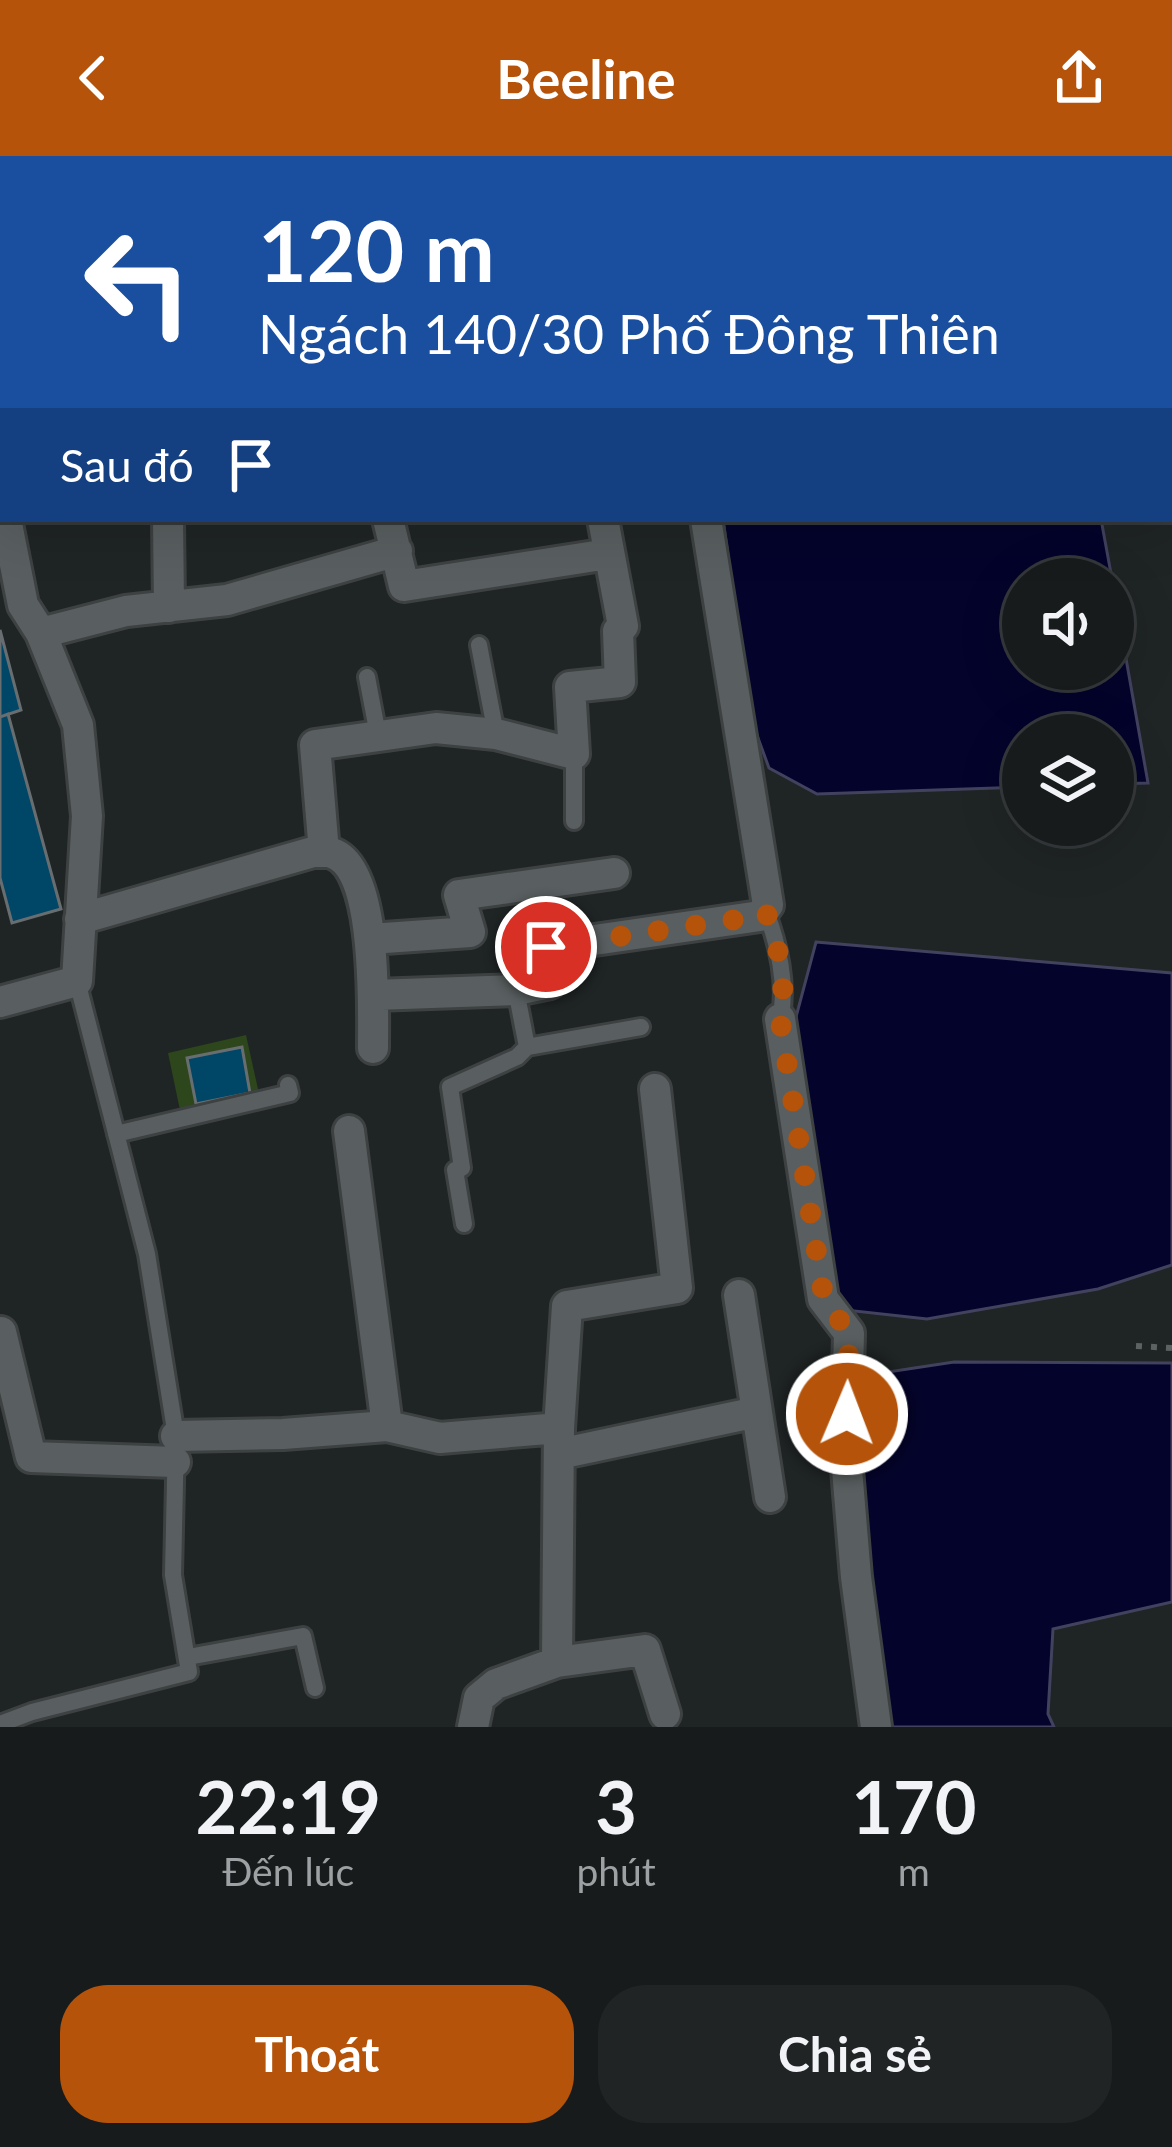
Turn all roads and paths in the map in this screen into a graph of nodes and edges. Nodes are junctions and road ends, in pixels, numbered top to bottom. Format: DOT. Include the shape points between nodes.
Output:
graph roads {
  1 [pos="6,522"];
  2 [pos="168,522"];
  3 [pos="389,522"];
  4 [pos="603,522"];
  5 [pos="706,522"];
  6 [pos="397,550"];
  7 [pos="608,554"];
  8 [pos="7,565"];
  9 [pos="169,607"];
  10 [pos="41,633"];
  11 [pos="479,645"];
  12 [pos="368,677"];
  13 [pos="496,734"];
  14 [pos="378,735"];
  15 [pos="574,754"];
  16 [pos="574,821"];
  17 [pos="324,852"];
  18 [pos="614,873"];
  19 [pos="766,912"];
  20 [pos="80,920"];
  21 [pos="370,939"];
  22 [pos="77,981"];
  23 [pos="516,990"];
  24 [pos="374,995"];
  25 [pos="0,1003"];
  26 [pos="780,1019"];
  27 [pos="641,1027"];
  28 [pos="527,1047"];
  29 [pos="373,1048"];
  30 [pos="288,1085"];
  31 [pos="655,1089"];
  32 [pos="349,1131"];
  33 [pos="116,1133"];
  34 [pos="464,1224"];
  35 [pos="739,1294"];
  36 [pos="1,1332"];
  37 [pos="1136,1346"];
  38 [pos="1172,1348"];
  39 [pos="757,1412"];
  40 [pos="387,1426"];
  41 [pos="559,1441"];
  42 [pos="176,1449"];
  43 [pos="770,1497"];
  44 [pos="188,1657"];
  45 [pos="557,1662"];
  46 [pos="315,1688"];
  47 [pos="665,1714"];
  48 [pos="0,1724"];
  49 [pos="473,1727"];
  50 [pos="876,1727"];
  1 -- 8 [label="street"];
  2 -- 9 [label="street"];
  3 -- 6 [label="street"];
  4 -- 7 [label="street"];
  5 -- 19 [label="street"];
  6 -- 7 [label="street" via="404,586"];
  6 -- 9 [label="street" via="227,600"];
  7 -- 15 [label="street" via="623,626 620,682 570,687"];
  8 -- 10 [label="street"];
  9 -- 10 [label="street"];
  10 -- 20 [label="street" via="78,725 87,816"];
  11 -- 13 [label="lane"];
  12 -- 14 [label="lane"];
  13 -- 14 [label="street" via="436,728"];
  13 -- 15 [label="street"];
  14 -- 17 [label="street" via="315,746"];
  15 -- 16 [label="lane"];
  17 -- 20 [label="street"];
  17 -- 21 [label="street" via="340,857 359,882"];
  18 -- 21 [label="street" via="459,895 470,932"];
  19 -- 23 [label="street" via="546,947 550,983"];
  19 -- 26 [label="lane" via="784,1003"];
  20 -- 22 [label="street"];
  21 -- 24 [label="street"];
  22 -- 25 [label="street"];
  22 -- 33 [label="lane"];
  23 -- 24 [label="street"];
  23 -- 28 [label="lane"];
  24 -- 29 [label="street"];
  26 -- 50 [label="street" via="824,1299 849,1333 846,1457"];
  27 -- 28 [label="lane"];
  28 -- 34 [label="lane" via="450,1088"];
  30 -- 33 [label="lane" via="290,1094"];
  31 -- 41 [label="street" via="677,1288 567,1306"];
  32 -- 40 [label="street"];
  33 -- 42 [label="lane" via="147,1254"];
  35 -- 39 [label="street"];
  36 -- 42 [label="street" via="32,1457"];
  37 -- 38 [label="path"];
  39 -- 41 [label="street" via="680,1430"];
  39 -- 43 [label="street"];
  40 -- 41 [label="street" via="440,1438"];
  40 -- 42 [label="street"];
  41 -- 45 [label="street"];
  42 -- 44 [label="lane" via="173,1575"];
  44 -- 46 [label="lane" via="303,1636"];
  44 -- 48 [label="lane" via="190,1672"];
  45 -- 47 [label="street" via="645,1651"];
  45 -- 49 [label="street" via="496,1684 479,1698"];
}
